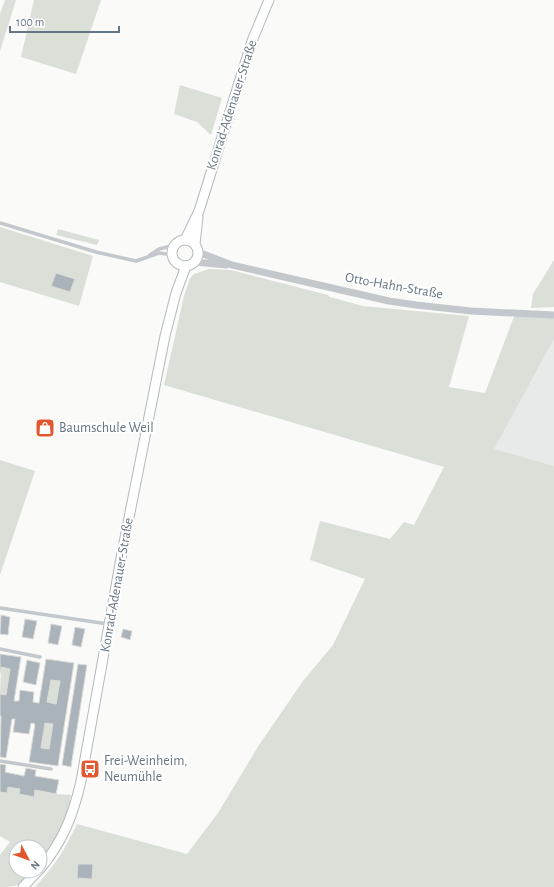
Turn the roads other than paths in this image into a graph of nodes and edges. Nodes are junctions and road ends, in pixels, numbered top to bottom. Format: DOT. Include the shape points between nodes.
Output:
graph roads {
  1 [pos="269,0"];
  2 [pos="199,211"];
  3 [pos="0,223"];
  4 [pos="185,240"];
  5 [pos="175,245"];
  6 [pos="197,248"];
  7 [pos="172,255"];
  8 [pos="146,258"];
  9 [pos="187,264"];
  10 [pos="232,265"];
  11 [pos="554,315"];
  12 [pos="0,608"];
  13 [pos="109,624"];
  14 [pos="0,649"];
  15 [pos="40,657"];
  16 [pos="0,761"];
  17 [pos="51,769"];
  18 [pos="48,859"];
  19 [pos="31,879"];
  20 [pos="23,887"];
  1 -- 2 [label="main road, Konrad-Adenauer-Straße" via="252,40"];
  2 -- 4 [label="main road, Konrad-Adenauer-Straße"];
  2 -- 6 [label="main road, Konrad-Adenauer-Straße"];
  3 -- 8 [label="lane" via="96,252 136,261"];
  4 -- 5 [label="main road"];
  4 -- 6 [label="main road" via="192,242"];
  5 -- 7 [label="main road"];
  5 -- 8 [label="lane" via="159,249"];
  6 -- 9 [label="main road" via="198,256"];
  6 -- 10 [label="street, Otto-Hahn-Straße"];
  7 -- 8 [label="lane" via="159,253"];
  7 -- 9 [label="main road" via="176,262"];
  9 -- 10 [label="street, Otto-Hahn-Straße"];
  9 -- 13 [label="main road, Konrad-Adenauer-Straße" via="176,293 165,336"];
  10 -- 11 [label="street, Otto-Hahn-Straße" via="358,295 416,305 471,311"];
  12 -- 13 [label="lane"];
  13 -- 18 [label="main road, Konrad-Adenauer-Straße" via="75,807 62,838"];
  14 -- 15 [label="lane"];
  16 -- 17 [label="lane"];
  19 -- 20 [label="main road, Konrad-Adenauer-Straße"];
}
